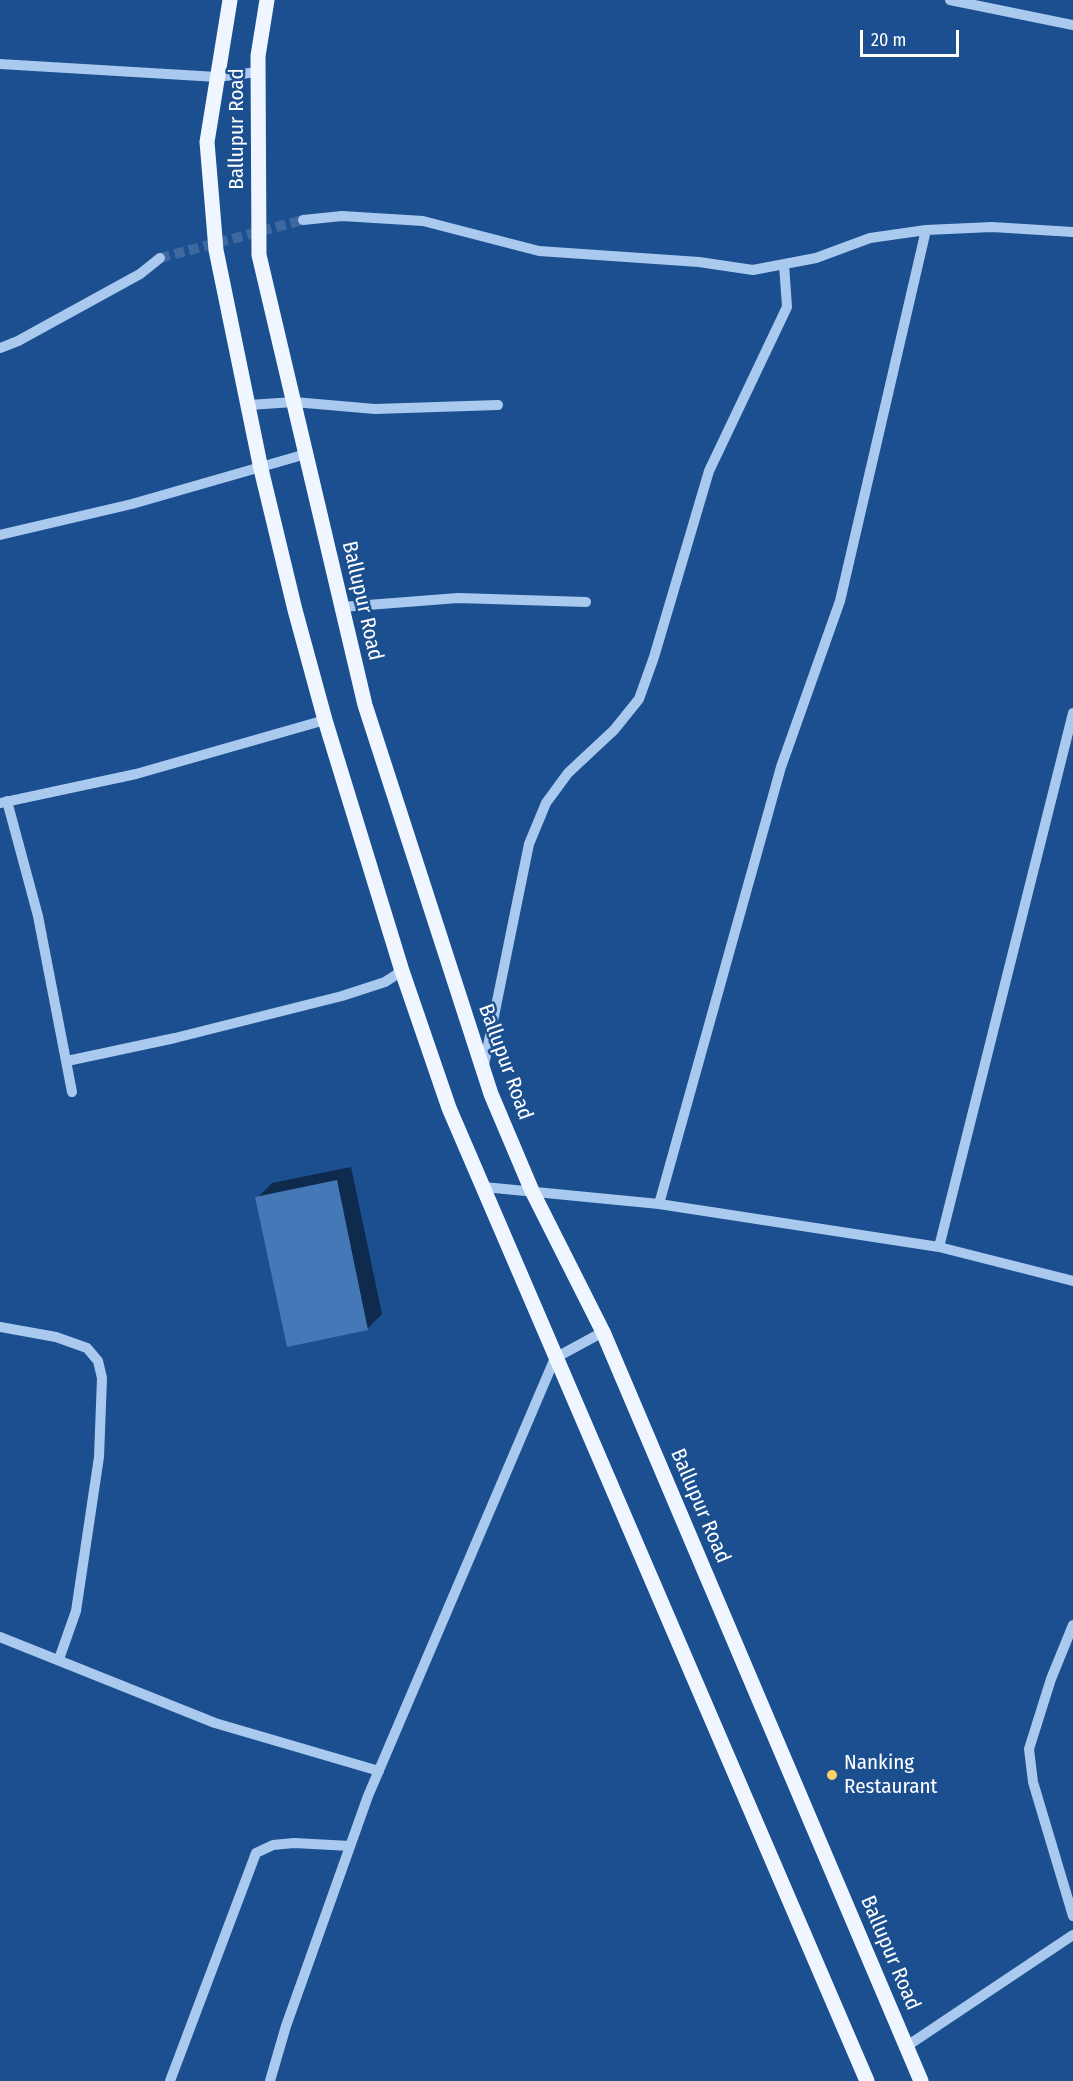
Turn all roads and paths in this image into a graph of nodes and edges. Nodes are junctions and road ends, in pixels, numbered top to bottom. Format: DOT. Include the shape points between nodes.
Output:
graph roads {
  1 [pos="230,0"];
  2 [pos="267,0"];
  3 [pos="950,0"];
  4 [pos="1073,25"];
  5 [pos="0,64"];
  6 [pos="258,72"];
  7 [pos="217,77"];
  8 [pos="303,220"];
  9 [pos="926,230"];
  10 [pos="1073,231"];
  11 [pos="160,258"];
  12 [pos="783,264"];
  13 [pos="0,348"];
  14 [pos="294,402"];
  15 [pos="249,405"];
  16 [pos="498,405"];
  17 [pos="306,454"];
  18 [pos="261,469"];
  19 [pos="0,535"];
  20 [pos="586,602"];
  21 [pos="342,607"];
  22 [pos="1073,713"];
  23 [pos="325,720"];
  24 [pos="4,802"];
  25 [pos="402,971"];
  26 [pos="67,1061"];
  27 [pos="483,1070"];
  28 [pos="72,1092"];
  29 [pos="484,1187"];
  30 [pos="532,1191"];
  31 [pos="659,1204"];
  32 [pos="939,1248"];
  33 [pos="1073,1281"];
  34 [pos="0,1327"];
  35 [pos="603,1332"];
  36 [pos="555,1358"];
  37 [pos="1073,1625"];
  38 [pos="0,1637"];
  39 [pos="59,1659"];
  40 [pos="379,1771"];
  41 [pos="351,1846"];
  42 [pos="1073,1916"];
  43 [pos="1073,1935"];
  44 [pos="907,2046"];
  45 [pos="864,2080"];
  46 [pos="170,2081"];
  47 [pos="270,2081"];
  48 [pos="921,2081"];
  1 -- 7 [label="main road, Ballupur Road"];
  2 -- 6 [label="main road, Ballupur Road"];
  3 -- 4 [label="street"];
  5 -- 7 [label="street"];
  6 -- 7 [label="street"];
  6 -- 14 [label="main road, Ballupur Road" via="259,255"];
  7 -- 15 [label="main road, Ballupur Road" via="207,142 216,250"];
  8 -- 12 [label="street" via="342,216 423,221 539,251 699,262 753,270"];
  9 -- 10 [label="street"];
  9 -- 12 [label="street" via="870,238 816,258"];
  9 -- 31 [label="street" via="840,601 780,767"];
  11 -- 13 [label="street" via="140,274"];
  12 -- 27 [label="street" via="787,307 709,471 639,699 614,730 568,773 546,803 529,844"];
  14 -- 15 [label="street"];
  14 -- 16 [label="street" via="375,409"];
  14 -- 17 [label="main road, Ballupur Road"];
  15 -- 18 [label="main road, Ballupur Road"];
  17 -- 18 [label="street"];
  17 -- 21 [label="main road, Ballupur Road"];
  18 -- 19 [label="street"];
  18 -- 23 [label="main road, Ballupur Road"];
  20 -- 21 [label="street" via="458,598"];
  21 -- 27 [label="main road, Ballupur Road" via="365,705"];
  22 -- 32 [label="street"];
  23 -- 24 [label="street" via="136,774"];
  23 -- 25 [label="main road, Ballupur Road"];
  24 -- 26 [label="street" via="38,916"];
  25 -- 26 [label="street" via="385,982 342,996"];
  25 -- 29 [label="main road, Ballupur Road" via="449,1108"];
  26 -- 28 [label="street"];
  27 -- 30 [label="main road, Ballupur Road"];
  29 -- 30 [label="street"];
  29 -- 36 [label="main road, Ballupur Road"];
  30 -- 31 [label="street"];
  30 -- 35 [label="main road, Ballupur Road"];
  31 -- 32 [label="street"];
  32 -- 33 [label="street"];
  34 -- 39 [label="street" via="56,1337 87,1348 98,1361 102,1378 99,1457 76,1611"];
  35 -- 36 [label="street"];
  35 -- 44 [label="main road, Ballupur Road"];
  36 -- 40 [label="street"];
  36 -- 45 [label="main road, Ballupur Road"];
  37 -- 42 [label="street" via="1029,1749 1033,1782"];
  38 -- 39 [label="street"];
  39 -- 40 [label="street" via="215,1723"];
  40 -- 41 [label="street"];
  41 -- 46 [label="street" via="294,1843 273,1845 256,1853"];
  41 -- 47 [label="street"];
  43 -- 44 [label="street"];
  44 -- 48 [label="main road, Ballupur Road"];
}
